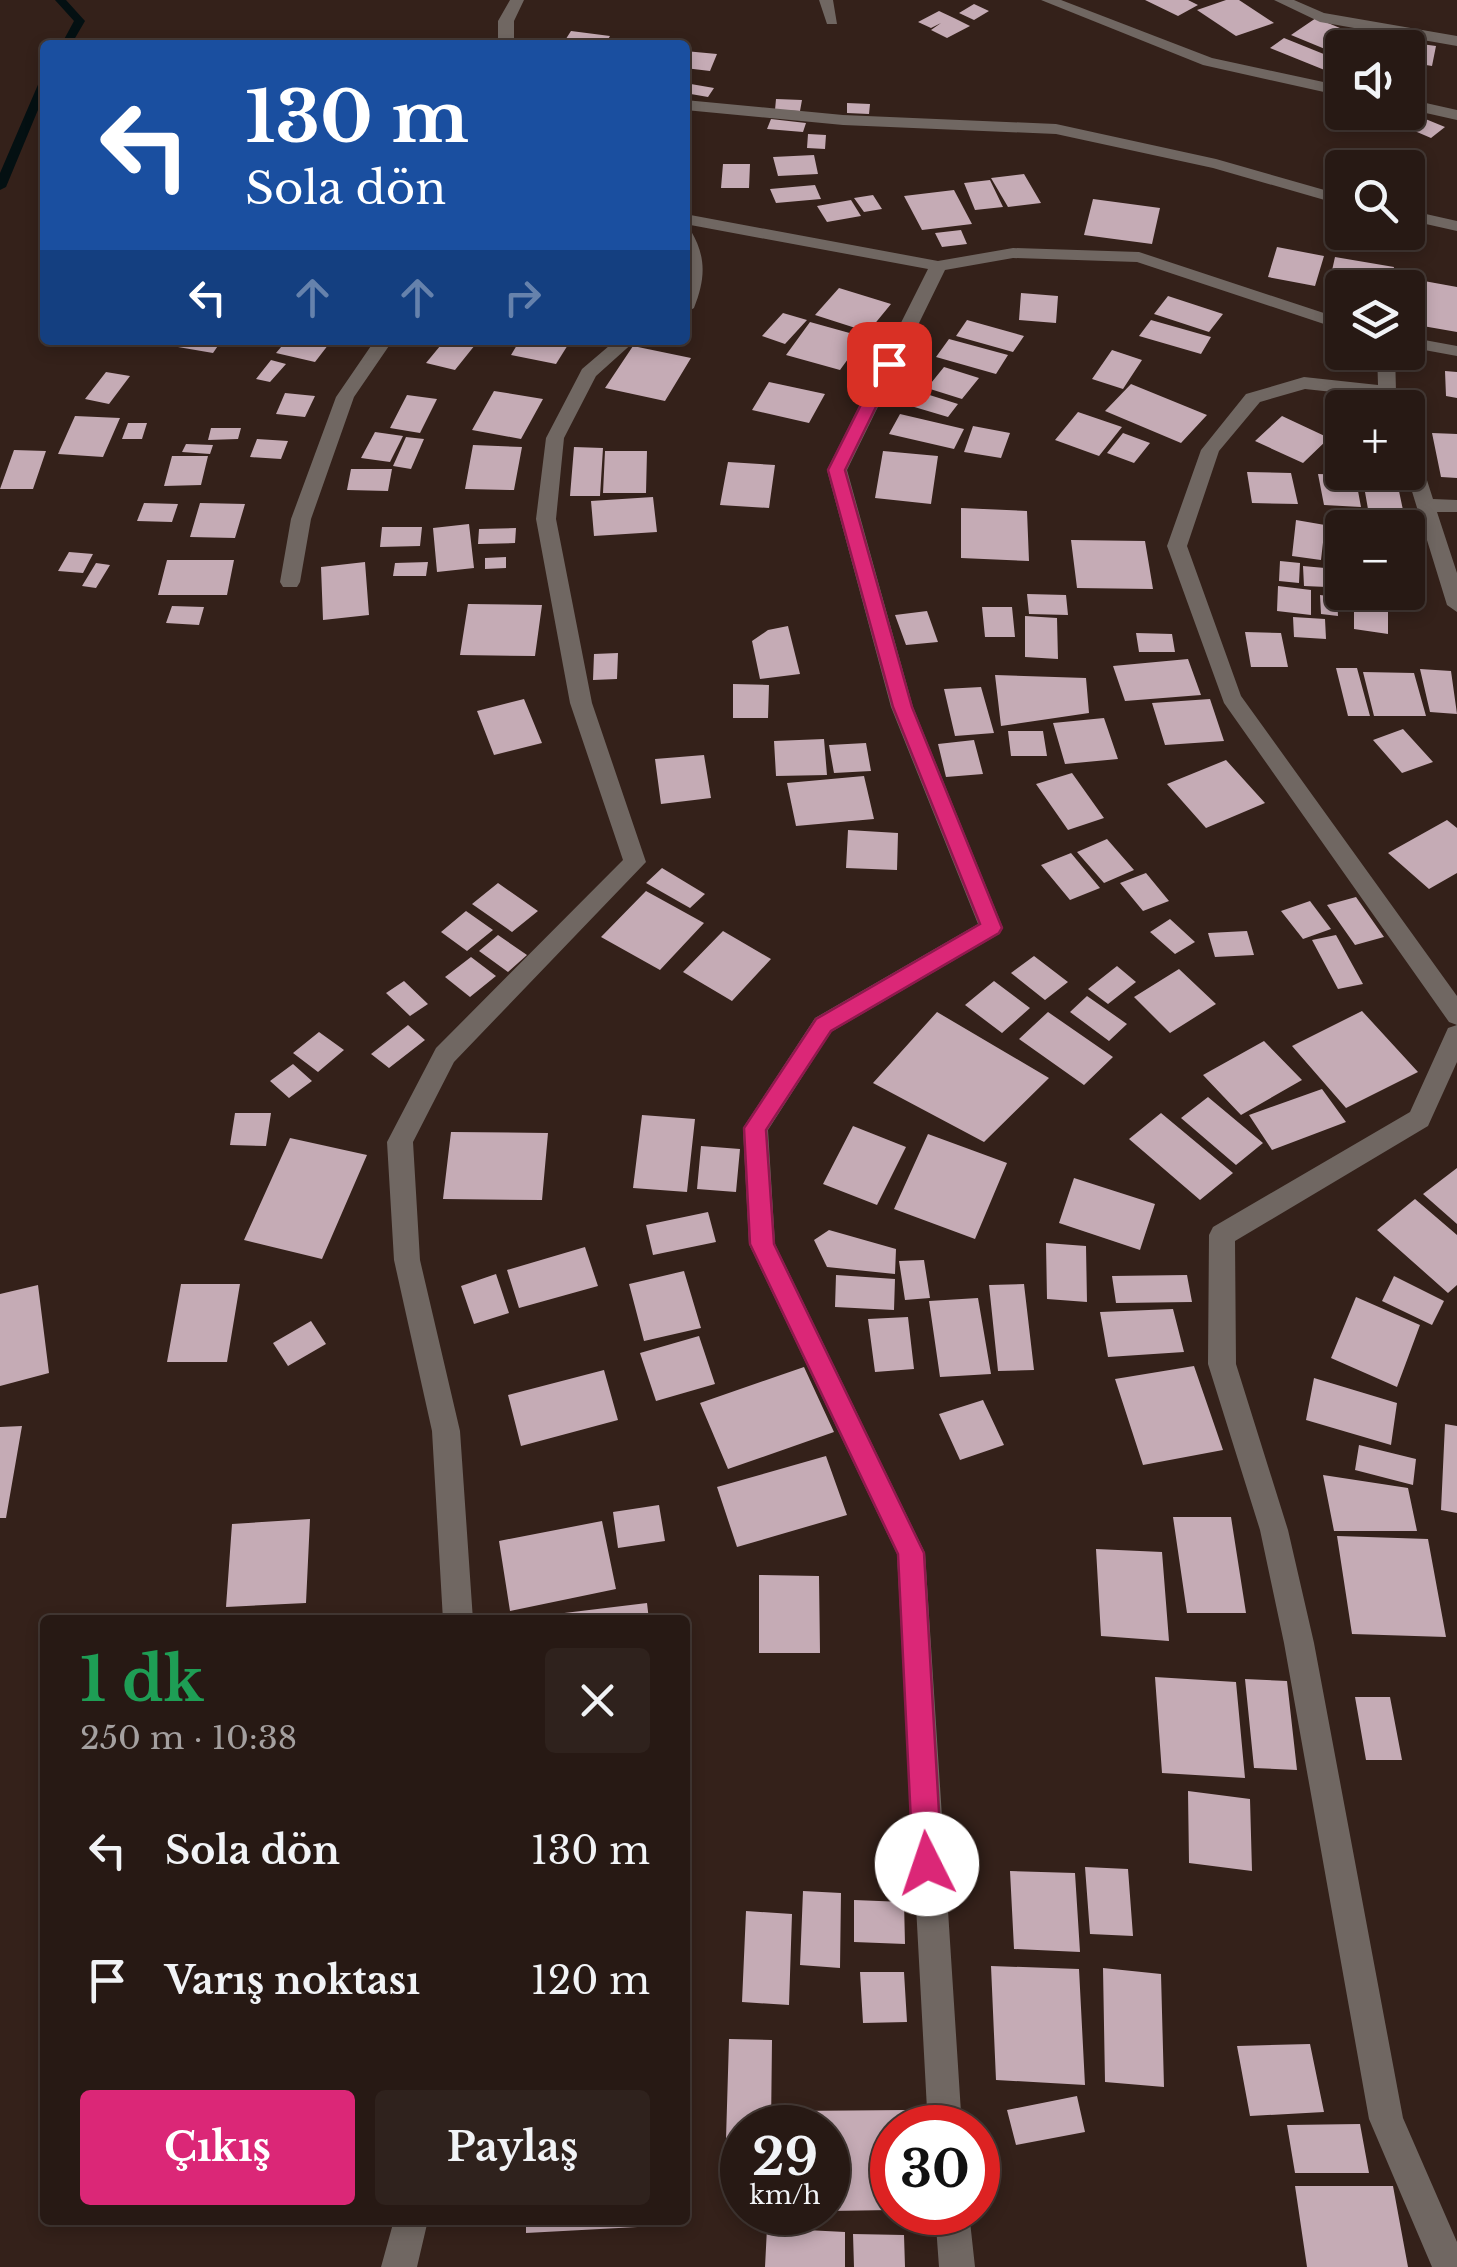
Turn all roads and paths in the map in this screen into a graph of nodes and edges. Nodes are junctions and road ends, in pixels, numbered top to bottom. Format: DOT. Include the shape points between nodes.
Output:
graph roads {
  1 [pos="517,0"];
  2 [pos="826,0"];
  3 [pos="1048,0"];
  4 [pos="1281,0"];
  5 [pos="832,21"];
  6 [pos="506,40"];
  7 [pos="1457,40"];
  8 [pos="1325,87"];
  9 [pos="690,105"];
  10 [pos="1425,107"];
  11 [pos="1457,114"];
  12 [pos="1325,195"];
  13 [pos="1425,219"];
  14 [pos="690,220"];
  15 [pos="1457,226"];
  16 [pos="690,243"];
  17 [pos="938,266"];
  18 [pos="690,296"];
  19 [pos="1325,318"];
  20 [pos="381,345"];
  21 [pos="621,345"];
  22 [pos="1425,345"];
  23 [pos="1457,350"];
  24 [pos="1339,390"];
  25 [pos="1423,490"];
  26 [pos="1428,504"];
  27 [pos="1457,506"];
  28 [pos="290,582"];
  29 [pos="1457,605"];
  30 [pos="1457,1015"];
  31 [pos="1457,1035"];
  32 [pos="458,1615"];
  33 [pos="943,2105"];
  34 [pos="410,2225"];
  35 [pos="954,2235"];
  36 [pos="399,2267"];
  37 [pos="957,2267"];
  38 [pos="1450,2267"];
  1 -- 6 [label="street"];
  2 -- 5 [label="street"];
  3 -- 8 [label="street" via="1208,62"];
  4 -- 7 [label="street" via="1320,16"];
  9 -- 12 [label="street" via="1056,129"];
  10 -- 11 [label="street"];
  13 -- 15 [label="street"];
  14 -- 17 [label="street"];
  16 -- 18 [label="street" via="697,278"];
  17 -- 19 [label="street" via="1014,254 1138,258"];
  17 -- 33 [label="street" via="837,470 902,707 992,928 823,1025 755,1128 762,1244 911,1553"];
  20 -- 28 [label="street" via="345,397 301,519"];
  21 -- 32 [label="street" via="588,373 555,438 546,519 581,703 635,862 446,1055 400,1142 407,1260 446,1432"];
  22 -- 23 [label="street"];
  24 -- 30 [label="street" via="1304,383 1253,398 1210,450 1176,546 1231,698"];
  25 -- 26 [label="street"];
  26 -- 27 [label="street"];
  26 -- 29 [label="street"];
  31 -- 38 [label="street" via="1419,1119 1222,1236 1222,1364 1274,1530 1300,1643 1386,2119"];
  34 -- 36 [label="street"];
  35 -- 37 [label="street"];
}
